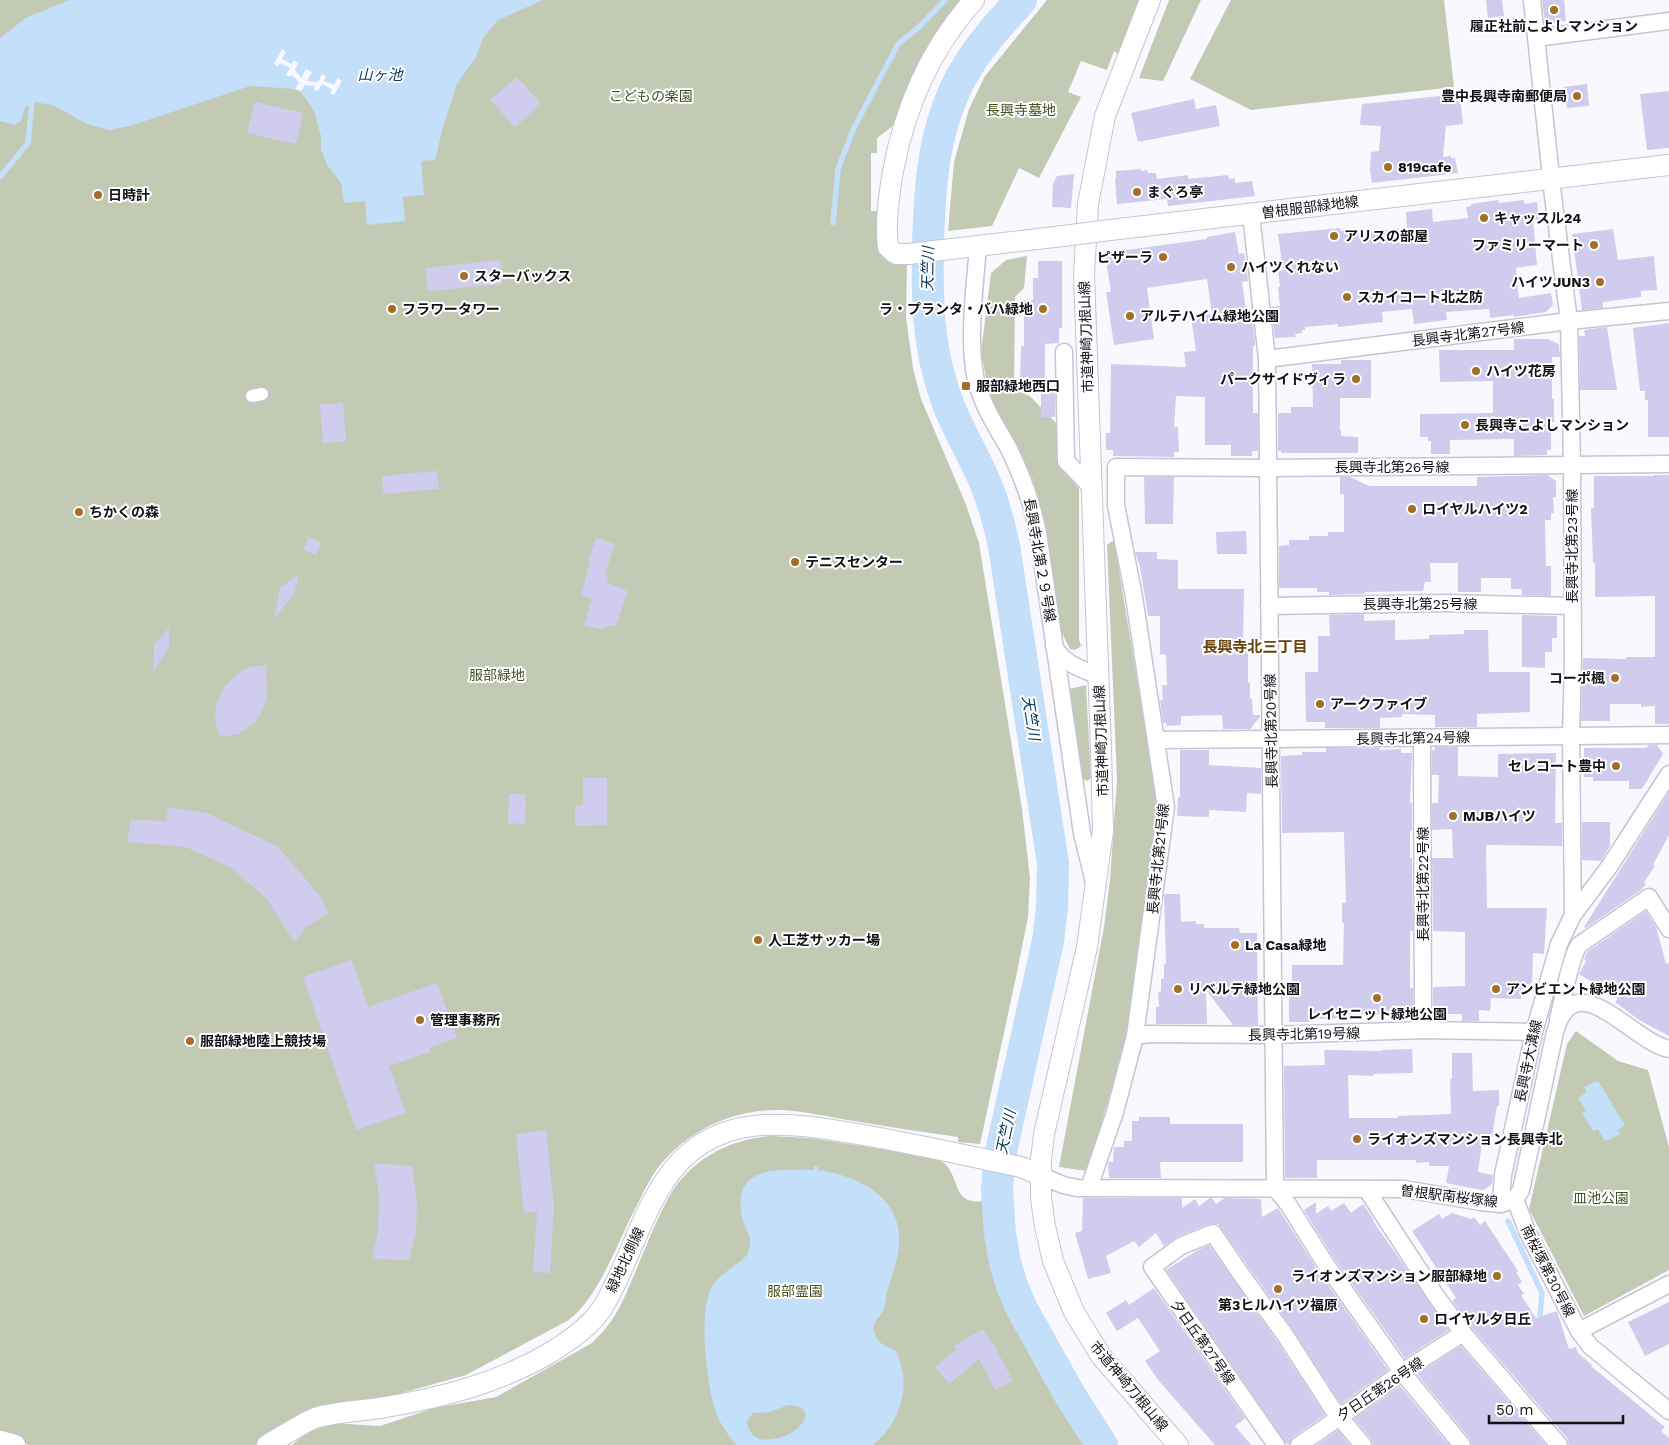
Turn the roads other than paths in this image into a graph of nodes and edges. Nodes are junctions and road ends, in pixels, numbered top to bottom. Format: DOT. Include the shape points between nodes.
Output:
graph roads {
  1 [pos="974,0"];
  2 [pos="1150,0"];
  3 [pos="1532,0"];
  4 [pos="1669,21"];
  5 [pos="1536,38"];
  6 [pos="1669,165"];
  7 [pos="1551,179"];
  8 [pos="1251,214"];
  9 [pos="978,246"];
  10 [pos="1669,311"];
  11 [pos="1569,321"];
  12 [pos="1064,352"];
  13 [pos="1267,359"];
  14 [pos="1669,464"];
  15 [pos="1572,466"];
  16 [pos="1116,467"];
  17 [pos="1268,468"];
  18 [pos="1092,487"];
  19 [pos="1269,606"];
  20 [pos="1572,606"];
  21 [pos="1054,646"];
  22 [pos="1099,676"];
  23 [pos="1669,735"];
  24 [pos="1571,736"];
  25 [pos="1422,738"];
  26 [pos="1271,739"];
  27 [pos="1157,740"];
  28 [pos="1669,774"];
  29 [pos="1095,884"];
  30 [pos="1573,915"];
  31 [pos="1669,929"];
  32 [pos="1423,1030"];
  33 [pos="1534,1032"];
  34 [pos="1555,1032"];
  35 [pos="1274,1035"];
  36 [pos="1135,1036"];
  37 [pos="1669,1049"];
  38 [pos="1040,1175"];
  39 [pos="1090,1188"];
  40 [pos="1275,1188"];
  41 [pos="1367,1190"];
  42 [pos="1508,1201"];
  43 [pos="1669,1284"];
  44 [pos="1578,1331"];
  45 [pos="1463,1334"];
  46 [pos="1402,1372"];
  47 [pos="1669,1412"];
  48 [pos="1339,1417"];
  49 [pos="0,1441"];
  50 [pos="15,1445"];
  51 [pos="267,1445"];
  52 [pos="1178,1445"];
  53 [pos="1276,1445"];
  54 [pos="1299,1445"];
  55 [pos="1363,1445"];
  56 [pos="1462,1445"];
  57 [pos="1559,1445"];
  1 -- 9 [label="street, 曽根服部緑地線" via="930,63 908,112 889,190 888,247 896,254 908,254"];
  2 -- 18 [label="street, 市道神崎刀根山線" via="1105,116 1088,204 1084,274"];
  3 -- 5 [label="street, 長興寺北第23号線"];
  4 -- 5 [label="street"];
  5 -- 7 [label="street, 長興寺北第23号線"];
  6 -- 7 [label="street, 曽根服部緑地線"];
  7 -- 8 [label="street, 曽根服部緑地線"];
  7 -- 11 [label="street, 長興寺北第23号線"];
  8 -- 9 [label="street, 曽根服部緑地線, bridge"];
  8 -- 13 [label="street, 長興寺北第20号線"];
  9 -- 21 [label="street, 長興寺北第２９号線" via="974,367 980,393 1026,485 1038,533"];
  10 -- 11 [label="street, 長興寺北第27号線"];
  11 -- 13 [label="street, 長興寺北第27号線"];
  11 -- 15 [label="street, 長興寺北第23号線"];
  12 -- 18 [label="street" via="1066,461"];
  13 -- 17 [label="street, 長興寺北第20号線"];
  14 -- 15 [label="street, 長興寺北第26号線"];
  15 -- 17 [label="street, 長興寺北第26号線"];
  15 -- 20 [label="street, 長興寺北第23号線"];
  16 -- 17 [label="street, 長興寺北第26号線"];
  16 -- 27 [label="street, 長興寺北第21号線" via="1116,505"];
  17 -- 19 [label="street, 長興寺北第20号線"];
  18 -- 22 [label="street, 市道神崎刀根山線"];
  19 -- 20 [label="street, 長興寺北第25号線" via="1445,603"];
  19 -- 26 [label="street, 長興寺北第20号線"];
  20 -- 24 [label="street, 長興寺北第23号線"];
  21 -- 22 [label="street" via="1063,659"];
  21 -- 29 [label="street, 長興寺北第２９号線" via="1082,833"];
  22 -- 29 [label="street, 市道神崎刀根山線" via="1103,831"];
  23 -- 24 [label="street, 長興寺北第24号線"];
  24 -- 25 [label="street, 長興寺北第24号線"];
  24 -- 30 [label="street, 長興寺北第23号線"];
  25 -- 26 [label="street, 長興寺北第24号線"];
  25 -- 32 [label="street, 長興寺北第22号線"];
  26 -- 27 [label="street, 長興寺北第24号線"];
  26 -- 35 [label="street, 長興寺北第20号線"];
  27 -- 36 [label="street, 長興寺北第21号線" via="1166,807"];
  28 -- 30 [label="street, 長興寺大溝線" via="1609,867"];
  29 -- 38 [label="street, 市道神崎刀根山線" via="1087,947 1044,1134"];
  30 -- 33 [label="street, 長興寺大溝線" via="1557,950"];
  31 -- 34 [label="street" via="1649,897 1579,945"];
  32 -- 33 [label="street, 長興寺北第19号線"];
  32 -- 35 [label="street, 長興寺北第19号線"];
  33 -- 42 [label="street, 長興寺大溝線" via="1503,1175"];
  34 -- 37 [label="street, 曽根駅南桜塚線" via="1568,1008 1575,1003 1587,1003 1652,1043"];
  34 -- 42 [label="street, 曽根駅南桜塚線" via="1521,1190"];
  35 -- 36 [label="street, 長興寺北第19号線"];
  35 -- 40 [label="street, 長興寺北第20号線"];
  36 -- 39 [label="street, 長興寺北第21号線"];
  38 -- 39 [label="street, 曽根駅南桜塚線" via="1069,1187"];
  38 -- 51 [label="street, 緑地北側線" via="1021,1167 885,1139 791,1124 745,1126 699,1146 671,1172 649,1208 601,1310 554,1350 512,1373 454,1393 316,1417"];
  38 -- 52 [label="street, 市道神崎刀根山線" via="1050,1252 1070,1304 1098,1352"];
  39 -- 40 [label="street, 曽根駅南桜塚線"];
  40 -- 41 [label="street, 曽根駅南桜塚線"];
  40 -- 46 [label="street"];
  41 -- 42 [label="street, 曽根駅南桜塚線" via="1409,1190 1481,1202"];
  41 -- 45 [label="street"];
  42 -- 44 [label="street, 南桜塚第30号線" via="1527,1231"];
  43 -- 44 [label="street, 南桜塚第30号線"];
  44 -- 47 [label="street" via="1590,1346"];
  45 -- 46 [label="street, 夕日丘第26号線"];
  45 -- 57 [label="street"];
  46 -- 48 [label="street, 夕日丘第26号線"];
  46 -- 56 [label="street"];
  48 -- 53 [label="street, 夕日丘第27号線" via="1213,1232 1181,1246 1152,1267"];
  48 -- 54 [label="street, 夕日丘第26号線"];
  48 -- 55 [label="street"];
  49 -- 50 [label="street"];
}
